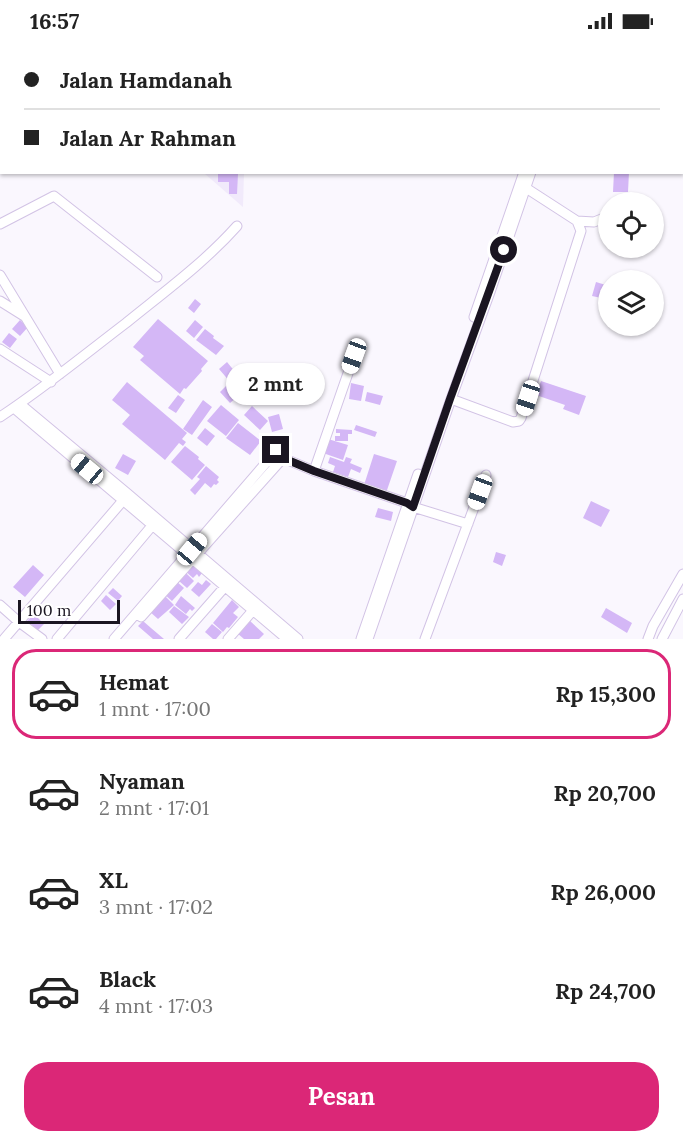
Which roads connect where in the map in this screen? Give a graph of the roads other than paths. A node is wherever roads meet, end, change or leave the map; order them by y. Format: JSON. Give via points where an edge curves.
{"nodes":[{"id":1,"x":524,"y":174,"type":"edge"},
{"id":2,"x":530,"y":174,"type":"edge"},
{"id":3,"x":523,"y":187,"type":"junction"},
{"id":4,"x":598,"y":220,"type":"edge"},
{"id":5,"x":577,"y":221,"type":"junction"},
{"id":6,"x":0,"y":224,"type":"edge"},
{"id":7,"x":237,"y":226,"type":"dead end"},
{"id":8,"x":0,"y":275,"type":"edge"},
{"id":9,"x":157,"y":277,"type":"dead end"},
{"id":10,"x":0,"y":301,"type":"edge"},
{"id":11,"x":25,"y":316,"type":"junction"},
{"id":12,"x":0,"y":349,"type":"edge"},
{"id":13,"x":354,"y":356,"type":"dead end"},
{"id":14,"x":60,"y":374,"type":"junction"},
{"id":15,"x":51,"y":382,"type":"junction"},
{"id":16,"x":450,"y":399,"type":"junction"},
{"id":17,"x":17,"y":406,"type":"junction"},
{"id":18,"x":0,"y":417,"type":"edge"},
{"id":19,"x":314,"y":471,"type":"junction"},
{"id":20,"x":486,"y":476,"type":"dead end"},
{"id":21,"x":126,"y":497,"type":"junction"},
{"id":22,"x":410,"y":505,"type":"junction"},
{"id":23,"x":155,"y":522,"type":"junction"},
{"id":24,"x":468,"y":524,"type":"junction"},
{"id":25,"x":192,"y":554,"type":"junction"},
{"id":26,"x":683,"y":574,"type":"edge"},
{"id":27,"x":228,"y":584,"type":"junction"},
{"id":28,"x":683,"y":599,"type":"edge"},
{"id":29,"x":0,"y":605,"type":"edge"},
{"id":30,"x":255,"y":608,"type":"junction"},
{"id":31,"x":19,"y":622,"type":"junction"},
{"id":32,"x":4,"y":639,"type":"edge"},
{"id":33,"x":42,"y":639,"type":"edge"},
{"id":34,"x":57,"y":639,"type":"edge"},
{"id":35,"x":114,"y":639,"type":"edge"},
{"id":36,"x":122,"y":639,"type":"edge"},
{"id":37,"x":179,"y":639,"type":"edge"},
{"id":38,"x":228,"y":639,"type":"edge"},
{"id":39,"x":287,"y":639,"type":"edge"},
{"id":40,"x":298,"y":639,"type":"edge"},
{"id":41,"x":361,"y":639,"type":"edge"},
{"id":42,"x":368,"y":639,"type":"edge"},
{"id":43,"x":425,"y":639,"type":"edge"},
{"id":44,"x":648,"y":639,"type":"edge"},
{"id":45,"x":662,"y":639,"type":"edge"}],
"edges":[{"from":1,"to":3,"type":"street"},
{"from":2,"to":3,"type":"street"},
{"from":3,"to":5,"type":"street"},
{"from":3,"to":16,"type":"street"},
{"from":3,"to":22,"type":"street"},
{"from":4,"to":5,"type":"street"},
{"from":5,"to":16,"type":"street","via":[[581,231],[519,421]]},
{"from":6,"to":9,"type":"street","via":[[54,196]]},
{"from":7,"to":14,"type":"street","via":[[199,264]]},
{"from":8,"to":11,"type":"street"},
{"from":10,"to":11,"type":"street"},
{"from":11,"to":14,"type":"street"},
{"from":12,"to":15,"type":"street"},
{"from":13,"to":19,"type":"street"},
{"from":14,"to":15,"type":"street"},
{"from":15,"to":17,"type":"street"},
{"from":16,"to":22,"type":"street"},
{"from":17,"to":18,"type":"street"},
{"from":17,"to":21,"type":"street"},
{"from":19,"to":22,"type":"street"},
{"from":19,"to":25,"type":"street","via":[[280,454]]},
{"from":20,"to":24,"type":"street"},
{"from":21,"to":23,"type":"street"},
{"from":21,"to":31,"type":"street"},
{"from":22,"to":24,"type":"street"},
{"from":22,"to":41,"type":"street"},
{"from":22,"to":42,"type":"street"},
{"from":23,"to":25,"type":"street"},
{"from":23,"to":34,"type":"street"},
{"from":24,"to":43,"type":"street"},
{"from":25,"to":27,"type":"street"},
{"from":25,"to":35,"type":"street"},
{"from":25,"to":36,"type":"street"},
{"from":26,"to":44,"type":"street"},
{"from":27,"to":30,"type":"street"},
{"from":27,"to":37,"type":"street"},
{"from":28,"to":45,"type":"street"},
{"from":29,"to":31,"type":"street"},
{"from":30,"to":38,"type":"street"},
{"from":30,"to":39,"type":"street"},
{"from":30,"to":40,"type":"street"},
{"from":31,"to":32,"type":"street"},
{"from":31,"to":33,"type":"street"}]}
